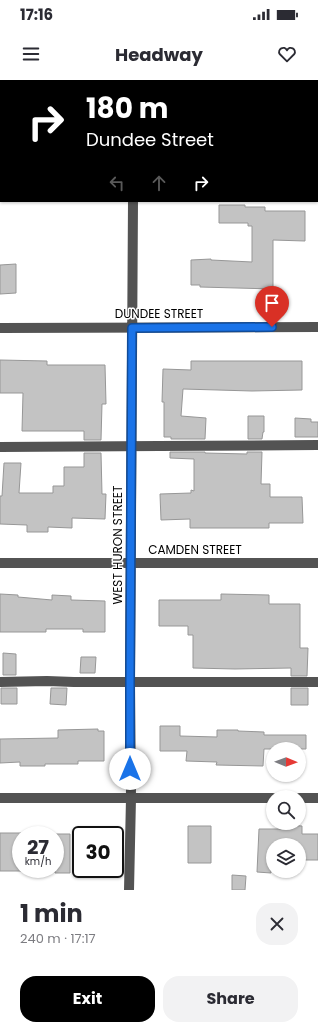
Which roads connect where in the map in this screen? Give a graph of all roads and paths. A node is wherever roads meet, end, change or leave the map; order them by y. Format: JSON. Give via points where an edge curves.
{"nodes":[{"id":1,"x":133,"y":202,"type":"edge"},
{"id":2,"x":318,"y":327,"type":"edge"},
{"id":3,"x":0,"y":328,"type":"edge"},
{"id":4,"x":132,"y":328,"type":"junction"},
{"id":5,"x":318,"y":445,"type":"edge"},
{"id":6,"x":131,"y":446,"type":"junction"},
{"id":7,"x":0,"y":447,"type":"edge"},
{"id":8,"x":0,"y":563,"type":"edge"},
{"id":9,"x":131,"y":563,"type":"junction"},
{"id":10,"x":318,"y":563,"type":"edge"},
{"id":11,"x":0,"y":682,"type":"edge"},
{"id":12,"x":130,"y":682,"type":"junction"},
{"id":13,"x":318,"y":682,"type":"edge"},
{"id":14,"x":0,"y":798,"type":"edge"},
{"id":15,"x":131,"y":798,"type":"junction"},
{"id":16,"x":266,"y":798,"type":"edge"},
{"id":17,"x":306,"y":798,"type":"edge"},
{"id":18,"x":318,"y":798,"type":"edge"},
{"id":19,"x":129,"y":890,"type":"edge"}],
"edges":[{"from":1,"to":4,"type":"street","name":"WEST HURON STREET"},
{"from":2,"to":4,"type":"street","name":"DUNDEE STREET"},
{"from":3,"to":4,"type":"street","name":"DUNDEE STREET"},
{"from":4,"to":6,"type":"street","name":"WEST HURON STREET"},
{"from":5,"to":6,"type":"street"},
{"from":6,"to":7,"type":"street"},
{"from":6,"to":9,"type":"street","name":"WEST HURON STREET"},
{"from":8,"to":9,"type":"street","name":"CAMDEN STREET"},
{"from":9,"to":10,"type":"street","name":"CAMDEN STREET"},
{"from":9,"to":12,"type":"street","name":"WEST HURON STREET"},
{"from":11,"to":12,"type":"street"},
{"from":12,"to":13,"type":"street"},
{"from":12,"to":15,"type":"street","name":"WEST HURON STREET"},
{"from":14,"to":15,"type":"street"},
{"from":15,"to":16,"type":"street"},
{"from":15,"to":19,"type":"street","name":"WEST HURON STREET"},
{"from":17,"to":18,"type":"street"}]}
